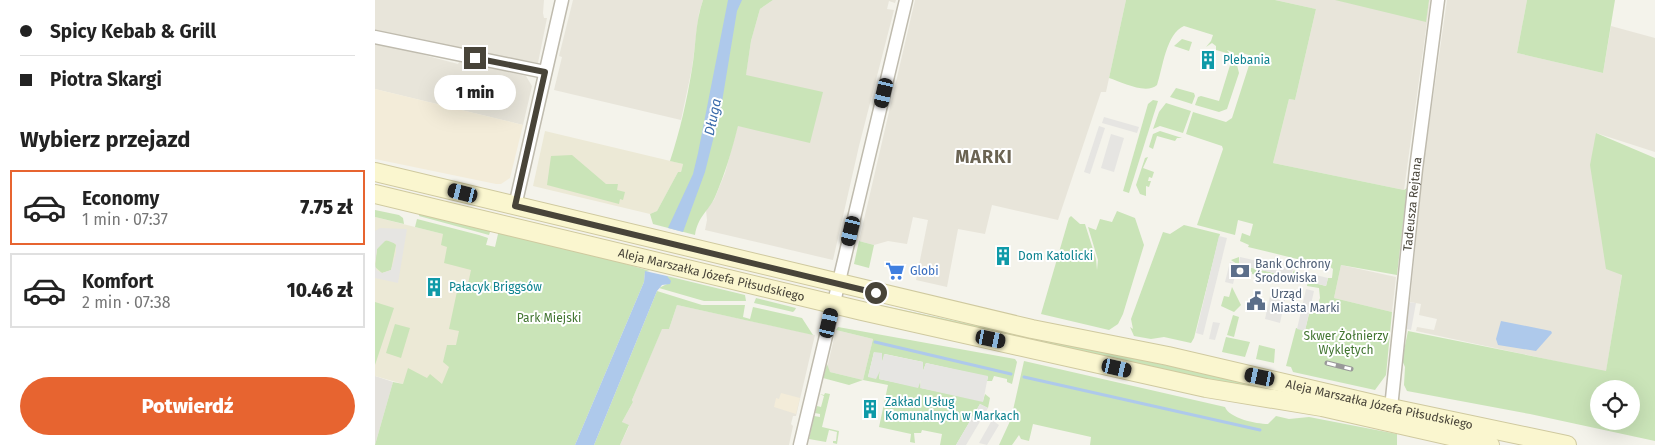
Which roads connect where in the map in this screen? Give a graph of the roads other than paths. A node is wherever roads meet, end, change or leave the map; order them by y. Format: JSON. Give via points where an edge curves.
{"nodes":[{"id":1,"x":562,"y":0,"type":"edge"},
{"id":2,"x":906,"y":0,"type":"edge"},
{"id":3,"x":1438,"y":0,"type":"edge"},
{"id":4,"x":375,"y":37,"type":"edge"},
{"id":5,"x":545,"y":72,"type":"junction"},
{"id":6,"x":375,"y":172,"type":"edge"},
{"id":7,"x":375,"y":194,"type":"edge"},
{"id":8,"x":515,"y":206,"type":"junction"},
{"id":9,"x":838,"y":284,"type":"junction"},
{"id":10,"x":833,"y":304,"type":"junction"},
{"id":11,"x":1391,"y":408,"type":"junction"},
{"id":12,"x":800,"y":445,"type":"edge"},
{"id":13,"x":1490,"y":445,"type":"edge"},
{"id":14,"x":1567,"y":445,"type":"edge"}],
"edges":[{"from":1,"to":5,"type":"street"},
{"from":2,"to":9,"type":"street"},
{"from":3,"to":11,"type":"street","name":"Tadeusza Rejtana","via":[[1415,169]]},
{"from":4,"to":5,"type":"street"},
{"from":5,"to":8,"type":"street"},
{"from":6,"to":8,"type":"main road","name":"Aleja Marszałka Józefa Piłsudskiego"},
{"from":7,"to":10,"type":"main road","name":"Aleja Marszałka Józefa Piłsudskiego"},
{"from":8,"to":9,"type":"main road","name":"Aleja Marszałka Józefa Piłsudskiego"},
{"from":9,"to":10,"type":"street"},
{"from":9,"to":11,"type":"main road","name":"Aleja Marszałka Józefa Piłsudskiego"},
{"from":10,"to":12,"type":"street"},
{"from":10,"to":13,"type":"main road","name":"Aleja Marszałka Józefa Piłsudskiego","via":[[1207,388],[1322,407]]},
{"from":11,"to":14,"type":"main road","name":"Aleja Marszałka Józefa Piłsudskiego"}]}
